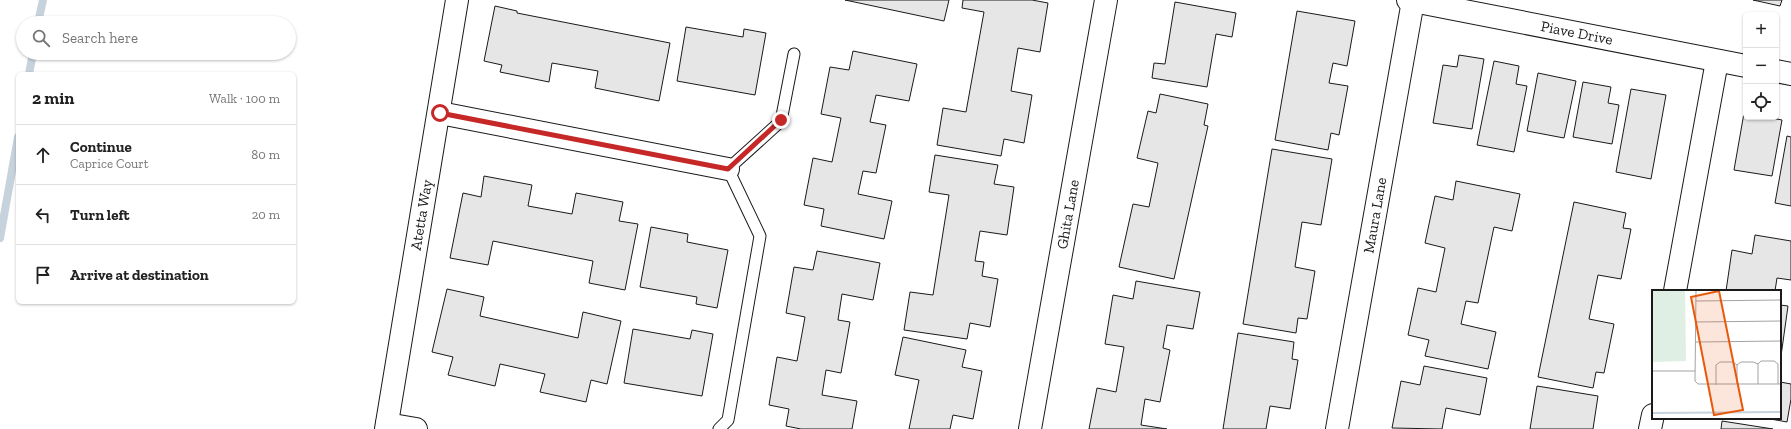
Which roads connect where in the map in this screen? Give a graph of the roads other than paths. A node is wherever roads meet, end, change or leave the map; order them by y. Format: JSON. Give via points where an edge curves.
{"nodes":[{"id":1,"x":457,"y":0,"type":"edge"},
{"id":2,"x":1106,"y":0,"type":"edge"},
{"id":3,"x":1410,"y":1,"type":"edge"},
{"id":4,"x":794,"y":54,"type":"dead end"},
{"id":5,"x":1717,"y":60,"type":"junction"},
{"id":6,"x":1743,"y":65,"type":"edge"},
{"id":7,"x":1779,"y":72,"type":"edge"},
{"id":8,"x":1791,"y":74,"type":"edge"},
{"id":9,"x":440,"y":113,"type":"junction"},
{"id":10,"x":728,"y":169,"type":"junction"},
{"id":11,"x":1675,"y":290,"type":"edge"},
{"id":12,"x":1652,"y":419,"type":"edge"},
{"id":13,"x":387,"y":427,"type":"edge"},
{"id":14,"x":416,"y":429,"type":"edge"},
{"id":15,"x":719,"y":429,"type":"edge"},
{"id":16,"x":1030,"y":429,"type":"edge"},
{"id":17,"x":1337,"y":429,"type":"edge"},
{"id":18,"x":1650,"y":429,"type":"edge"}],
"edges":[{"from":1,"to":9,"type":"street","name":"Atetta Way"},
{"from":2,"to":16,"type":"street","name":"Ghita Lane"},
{"from":3,"to":5,"type":"street","name":"Piave Drive"},
{"from":3,"to":17,"type":"street","name":"Maura Lane"},
{"from":4,"to":10,"type":"lane","via":[[781,120]]},
{"from":5,"to":6,"type":"street","name":"Piave Drive"},
{"from":5,"to":11,"type":"street"},
{"from":7,"to":8,"type":"street"},
{"from":9,"to":10,"type":"street"},
{"from":9,"to":13,"type":"street","name":"Atetta Way"},
{"from":10,"to":15,"type":"lane","via":[[760,236],[728,420]]},
{"from":12,"to":18,"type":"street"},
{"from":13,"to":14,"type":"street"}]}
